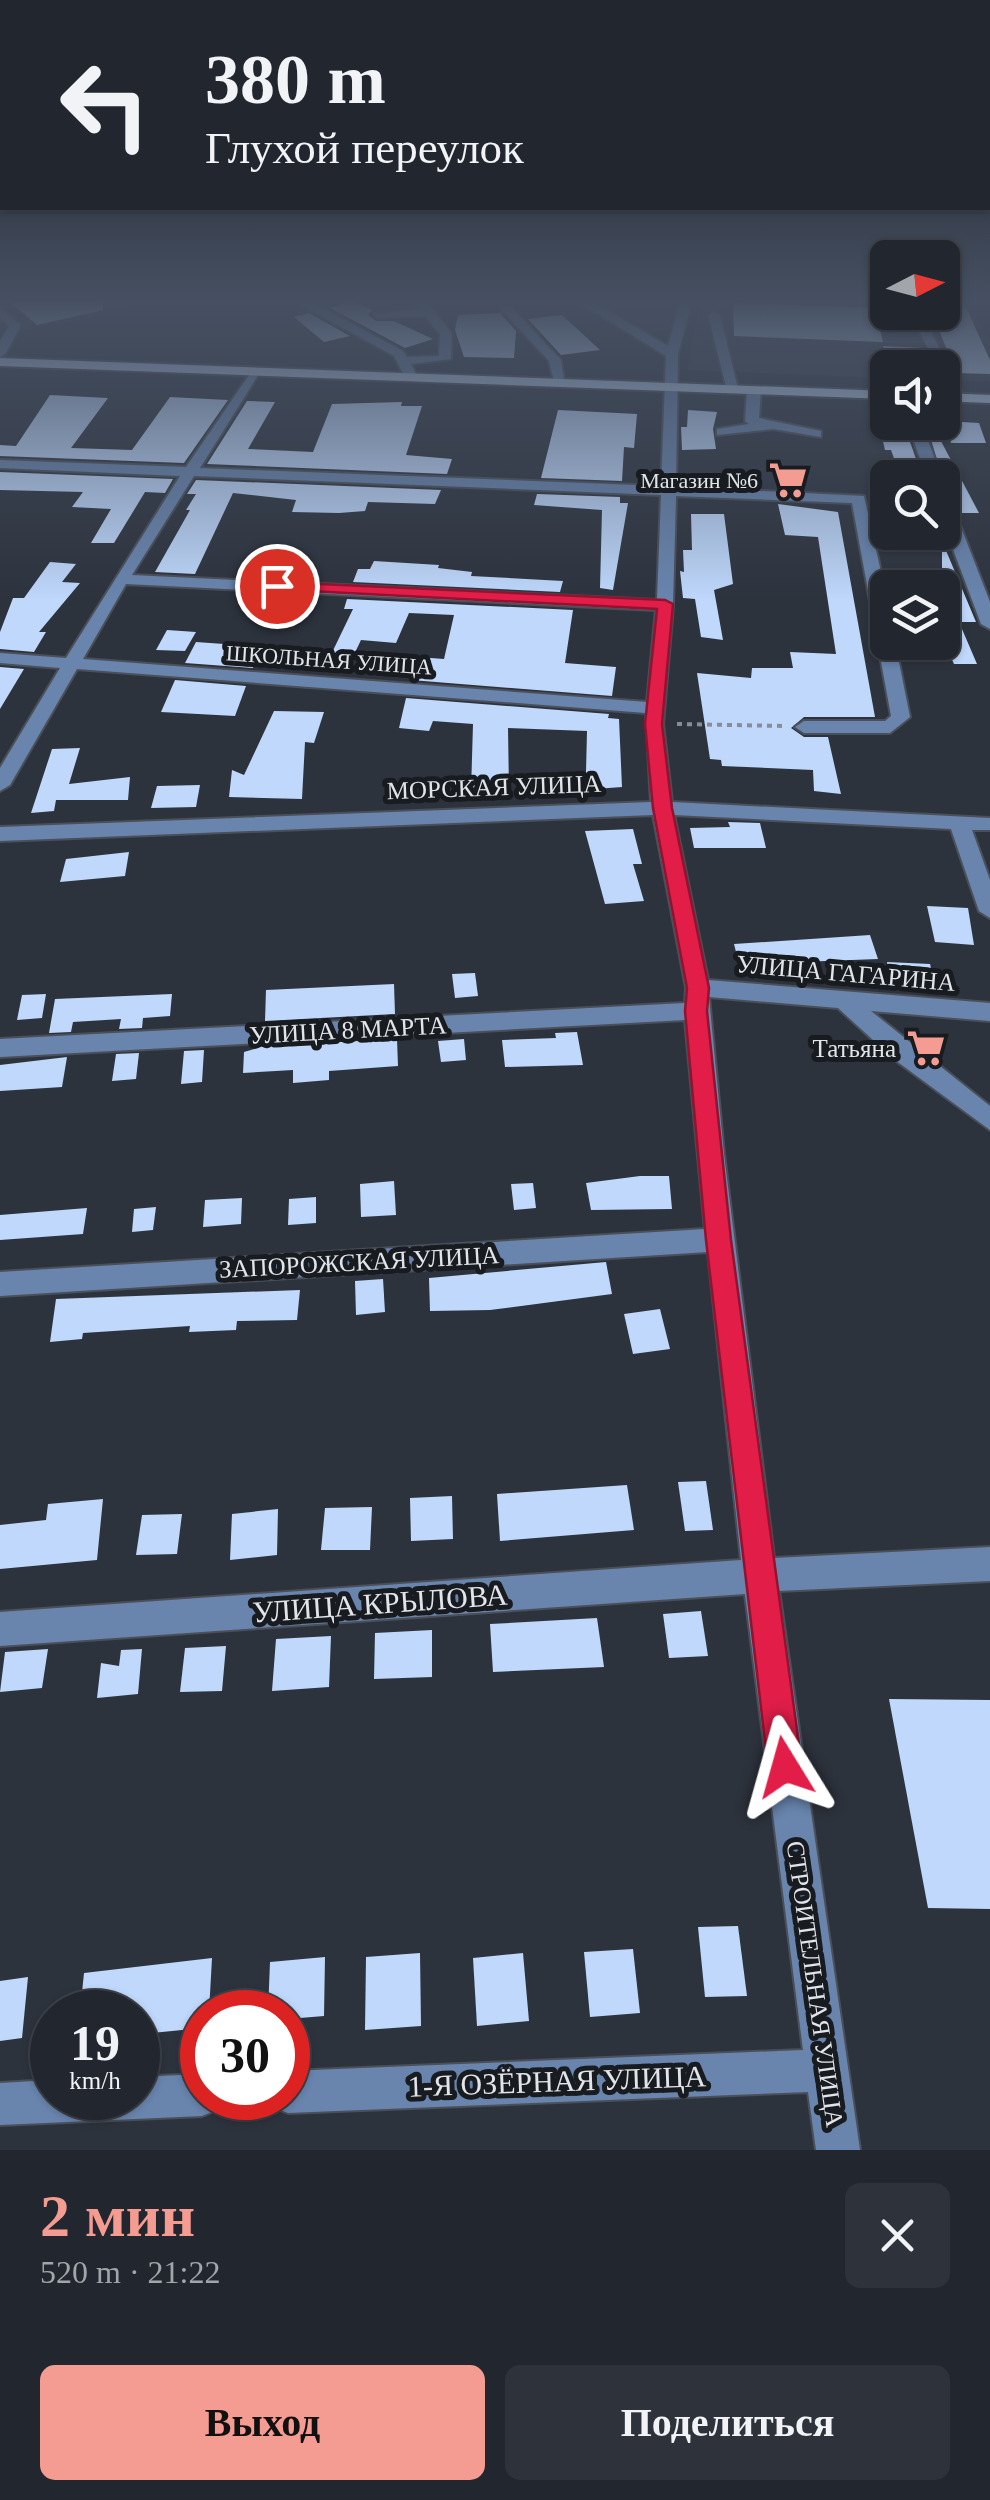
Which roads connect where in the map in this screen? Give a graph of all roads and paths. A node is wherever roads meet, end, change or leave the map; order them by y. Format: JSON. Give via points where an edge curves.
{"nodes":[{"id":1,"x":235,"y":401,"type":"edge"},
{"id":2,"x":671,"y":401,"type":"edge"},
{"id":3,"x":753,"y":401,"type":"edge"},
{"id":4,"x":774,"y":426,"type":"junction"},
{"id":5,"x":722,"y":432,"type":"dead end"},
{"id":6,"x":816,"y":434,"type":"dead end"},
{"id":7,"x":0,"y":464,"type":"edge"},
{"id":8,"x":190,"y":471,"type":"junction"},
{"id":9,"x":668,"y":491,"type":"junction"},
{"id":10,"x":960,"y":545,"type":"edge"},
{"id":11,"x":122,"y":579,"type":"junction"},
{"id":12,"x":665,"y":604,"type":"junction"},
{"id":13,"x":990,"y":624,"type":"edge"},
{"id":14,"x":0,"y":658,"type":"edge"},
{"id":15,"x":70,"y":663,"type":"junction"},
{"id":16,"x":654,"y":716,"type":"junction"},
{"id":17,"x":804,"y":727,"type":"joint"},
{"id":18,"x":0,"y":785,"type":"edge"},
{"id":19,"x":662,"y":808,"type":"junction"},
{"id":20,"x":960,"y":822,"type":"junction"},
{"id":21,"x":990,"y":824,"type":"edge"},
{"id":22,"x":0,"y":834,"type":"edge"},
{"id":23,"x":990,"y":911,"type":"edge"},
{"id":24,"x":697,"y":1000,"type":"junction"},
{"id":25,"x":845,"y":1001,"type":"junction"},
{"id":26,"x":990,"y":1012,"type":"edge"},
{"id":27,"x":0,"y":1048,"type":"edge"},
{"id":28,"x":990,"y":1120,"type":"edge"},
{"id":29,"x":719,"y":1240,"type":"junction"},
{"id":30,"x":0,"y":1284,"type":"edge"},
{"id":31,"x":990,"y":1564,"type":"edge"},
{"id":32,"x":759,"y":1578,"type":"junction"},
{"id":33,"x":0,"y":1628,"type":"edge"},
{"id":34,"x":826,"y":2070,"type":"junction"},
{"id":35,"x":310,"y":2091,"type":"edge"},
{"id":36,"x":180,"y":2096,"type":"edge"},
{"id":37,"x":0,"y":2104,"type":"edge"},
{"id":38,"x":838,"y":2150,"type":"edge"}],
"edges":[{"from":1,"to":8,"type":"street"},
{"from":2,"to":9,"type":"street","name":"СТРОИТЕЛЬНАЯ УЛИЦА"},
{"from":3,"to":4,"type":"street","via":[[752,421]]},
{"from":4,"to":5,"type":"street"},
{"from":4,"to":6,"type":"street"},
{"from":7,"to":8,"type":"street"},
{"from":8,"to":9,"type":"street"},
{"from":8,"to":11,"type":"street"},
{"from":9,"to":12,"type":"street","name":"СТРОИТЕЛЬНАЯ УЛИЦА"},
{"from":9,"to":17,"type":"street","via":[[859,499],[901,717],[890,727]]},
{"from":10,"to":13,"type":"street"},
{"from":11,"to":12,"type":"street"},
{"from":11,"to":15,"type":"street"},
{"from":12,"to":16,"type":"street","name":"СТРОИТЕЛЬНАЯ УЛИЦА"},
{"from":14,"to":15,"type":"street","name":"ШКОЛЬНАЯ УЛИЦА"},
{"from":15,"to":16,"type":"street","name":"ШКОЛЬНАЯ УЛИЦА"},
{"from":15,"to":18,"type":"street"},
{"from":16,"to":17,"type":"path"},
{"from":16,"to":19,"type":"street","name":"СТРОИТЕЛЬНАЯ УЛИЦА"},
{"from":19,"to":20,"type":"street","name":"МОРСКАЯ УЛИЦА"},
{"from":19,"to":22,"type":"street","name":"МОРСКАЯ УЛИЦА"},
{"from":19,"to":24,"type":"street","name":"СТРОИТЕЛЬНАЯ УЛИЦА"},
{"from":20,"to":21,"type":"street","name":"МОРСКАЯ УЛИЦА"},
{"from":20,"to":23,"type":"street"},
{"from":24,"to":25,"type":"street","name":"УЛИЦА ГАГАРИНА"},
{"from":24,"to":27,"type":"street","name":"УЛИЦА 8 МАРТА"},
{"from":24,"to":29,"type":"street","name":"СТРОИТЕЛЬНАЯ УЛИЦА"},
{"from":25,"to":26,"type":"street","name":"УЛИЦА ГАГАРИНА"},
{"from":25,"to":28,"type":"street"},
{"from":29,"to":30,"type":"street","name":"ЗАПОРОЖСКАЯ УЛИЦА"},
{"from":29,"to":32,"type":"street","name":"СТРОИТЕЛЬНАЯ УЛИЦА"},
{"from":31,"to":32,"type":"street","name":"УЛИЦА КРЫЛОВА"},
{"from":32,"to":33,"type":"street","name":"УЛИЦА КРЫЛОВА"},
{"from":32,"to":34,"type":"street","name":"СТРОИТЕЛЬНАЯ УЛИЦА"},
{"from":34,"to":35,"type":"street","name":"1-Я ОЗЁРНАЯ УЛИЦА"},
{"from":34,"to":38,"type":"street","name":"СТРОИТЕЛЬНАЯ УЛИЦА"},
{"from":36,"to":37,"type":"street"}]}
